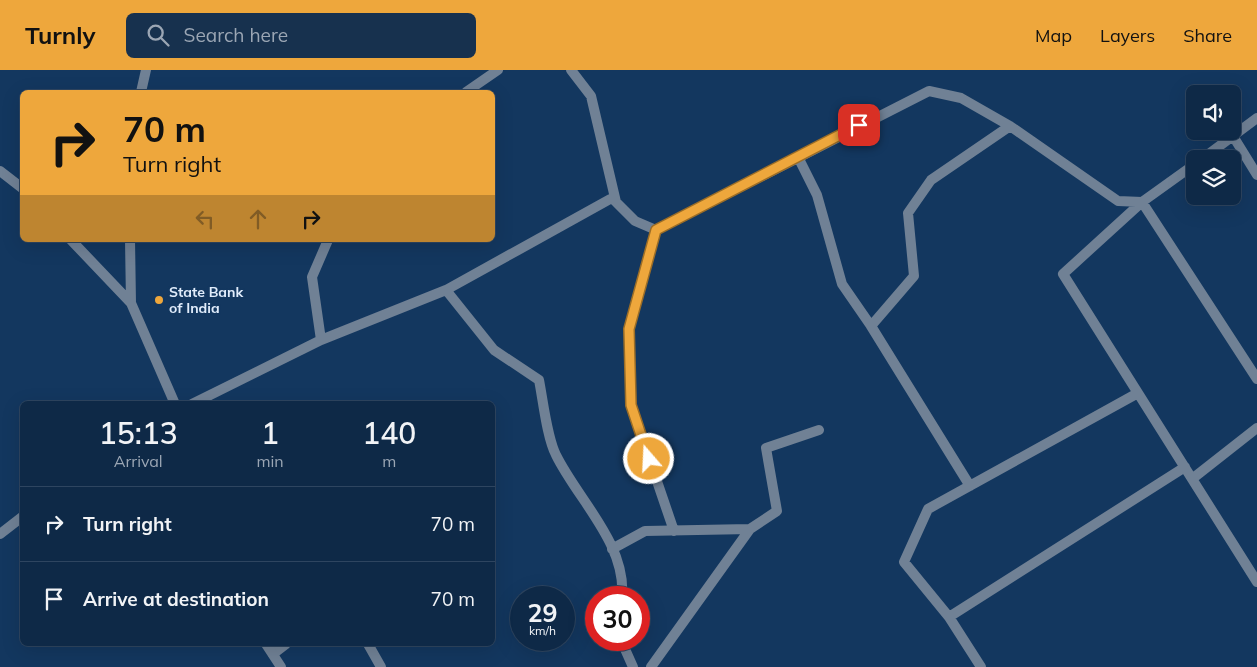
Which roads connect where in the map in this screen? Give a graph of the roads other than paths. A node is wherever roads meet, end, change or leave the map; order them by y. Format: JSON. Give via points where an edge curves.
{"nodes":[{"id":1,"x":146,"y":70,"type":"edge"},
{"id":2,"x":498,"y":70,"type":"edge"},
{"id":3,"x":571,"y":70,"type":"edge"},
{"id":4,"x":141,"y":90,"type":"edge"},
{"id":5,"x":469,"y":90,"type":"edge"},
{"id":6,"x":1257,"y":118,"type":"edge"},
{"id":7,"x":1010,"y":126,"type":"junction"},
{"id":8,"x":1241,"y":130,"type":"edge"},
{"id":9,"x":1228,"y":140,"type":"edge"},
{"id":10,"x":1235,"y":140,"type":"edge"},
{"id":11,"x":1214,"y":150,"type":"edge"},
{"id":12,"x":798,"y":157,"type":"junction"},
{"id":13,"x":1186,"y":170,"type":"edge"},
{"id":14,"x":0,"y":171,"type":"edge"},
{"id":15,"x":1257,"y":175,"type":"edge"},
{"id":16,"x":20,"y":186,"type":"edge"},
{"id":17,"x":616,"y":202,"type":"junction"},
{"id":18,"x":1142,"y":202,"type":"junction"},
{"id":19,"x":656,"y":230,"type":"junction"},
{"id":20,"x":73,"y":242,"type":"edge"},
{"id":21,"x":130,"y":242,"type":"edge"},
{"id":22,"x":327,"y":242,"type":"edge"},
{"id":23,"x":446,"y":290,"type":"junction"},
{"id":24,"x":130,"y":303,"type":"junction"},
{"id":25,"x":872,"y":326,"type":"junction"},
{"id":26,"x":322,"y":340,"type":"junction"},
{"id":27,"x":1257,"y":379,"type":"edge"},
{"id":28,"x":1138,"y":393,"type":"junction"},
{"id":29,"x":207,"y":397,"type":"junction"},
{"id":30,"x":174,"y":401,"type":"edge"},
{"id":31,"x":198,"y":401,"type":"edge"},
{"id":32,"x":212,"y":401,"type":"edge"},
{"id":33,"x":1257,"y":428,"type":"edge"},
{"id":34,"x":819,"y":430,"type":"dead end"},
{"id":35,"x":1185,"y":467,"type":"junction"},
{"id":36,"x":1192,"y":479,"type":"junction"},
{"id":37,"x":970,"y":486,"type":"junction"},
{"id":38,"x":20,"y":519,"type":"edge"},
{"id":39,"x":750,"y":529,"type":"junction"},
{"id":40,"x":674,"y":531,"type":"junction"},
{"id":41,"x":0,"y":534,"type":"edge"},
{"id":42,"x":612,"y":549,"type":"junction"},
{"id":43,"x":1257,"y":582,"type":"edge"},
{"id":44,"x":623,"y":586,"type":"edge"},
{"id":45,"x":949,"y":617,"type":"junction"},
{"id":46,"x":267,"y":646,"type":"edge"},
{"id":47,"x":283,"y":646,"type":"edge"},
{"id":48,"x":369,"y":646,"type":"edge"},
{"id":49,"x":626,"y":651,"type":"edge"},
{"id":50,"x":273,"y":654,"type":"junction"},
{"id":51,"x":281,"y":667,"type":"edge"},
{"id":52,"x":381,"y":667,"type":"edge"},
{"id":53,"x":633,"y":667,"type":"edge"},
{"id":54,"x":651,"y":667,"type":"edge"},
{"id":55,"x":981,"y":667,"type":"edge"}],
"edges":[{"from":1,"to":4,"type":"street"},
{"from":2,"to":5,"type":"street"},
{"from":3,"to":17,"type":"street","via":[[591,96]]},
{"from":6,"to":8,"type":"street"},
{"from":7,"to":12,"type":"street","via":[[961,98],[929,90]]},
{"from":7,"to":18,"type":"street","via":[[1118,201]]},
{"from":7,"to":25,"type":"street","via":[[932,180],[908,213],[914,276]]},
{"from":9,"to":11,"type":"street"},
{"from":10,"to":15,"type":"street"},
{"from":12,"to":19,"type":"street"},
{"from":12,"to":25,"type":"street","via":[[817,195],[842,284]]},
{"from":13,"to":18,"type":"street"},
{"from":14,"to":16,"type":"street"},
{"from":17,"to":19,"type":"street","via":[[635,221]]},
{"from":17,"to":23,"type":"street","via":[[612,198]]},
{"from":18,"to":27,"type":"street"},
{"from":18,"to":28,"type":"street","via":[[1063,274]]},
{"from":19,"to":40,"type":"street","via":[[629,329],[631,405]]},
{"from":20,"to":24,"type":"street"},
{"from":21,"to":24,"type":"street"},
{"from":22,"to":26,"type":"street","via":[[312,277]]},
{"from":23,"to":26,"type":"street"},
{"from":23,"to":42,"type":"street","via":[[494,350],[539,380],[555,453]]},
{"from":24,"to":30,"type":"street"},
{"from":25,"to":37,"type":"street"},
{"from":26,"to":29,"type":"street"},
{"from":28,"to":35,"type":"street"},
{"from":28,"to":37,"type":"street"},
{"from":29,"to":31,"type":"street"},
{"from":29,"to":32,"type":"street"},
{"from":33,"to":36,"type":"street"},
{"from":34,"to":39,"type":"street","via":[[766,448],[777,511]]},
{"from":35,"to":36,"type":"street"},
{"from":35,"to":45,"type":"street"},
{"from":36,"to":43,"type":"street"},
{"from":37,"to":45,"type":"street","via":[[928,509],[904,562]]},
{"from":38,"to":41,"type":"street"},
{"from":39,"to":40,"type":"street"},
{"from":39,"to":54,"type":"street"},
{"from":40,"to":42,"type":"street","via":[[645,532]]},
{"from":42,"to":44,"type":"street"},
{"from":45,"to":55,"type":"street"},
{"from":46,"to":50,"type":"street"},
{"from":47,"to":50,"type":"street"},
{"from":48,"to":52,"type":"street"},
{"from":49,"to":53,"type":"street"},
{"from":50,"to":51,"type":"street"}]}
